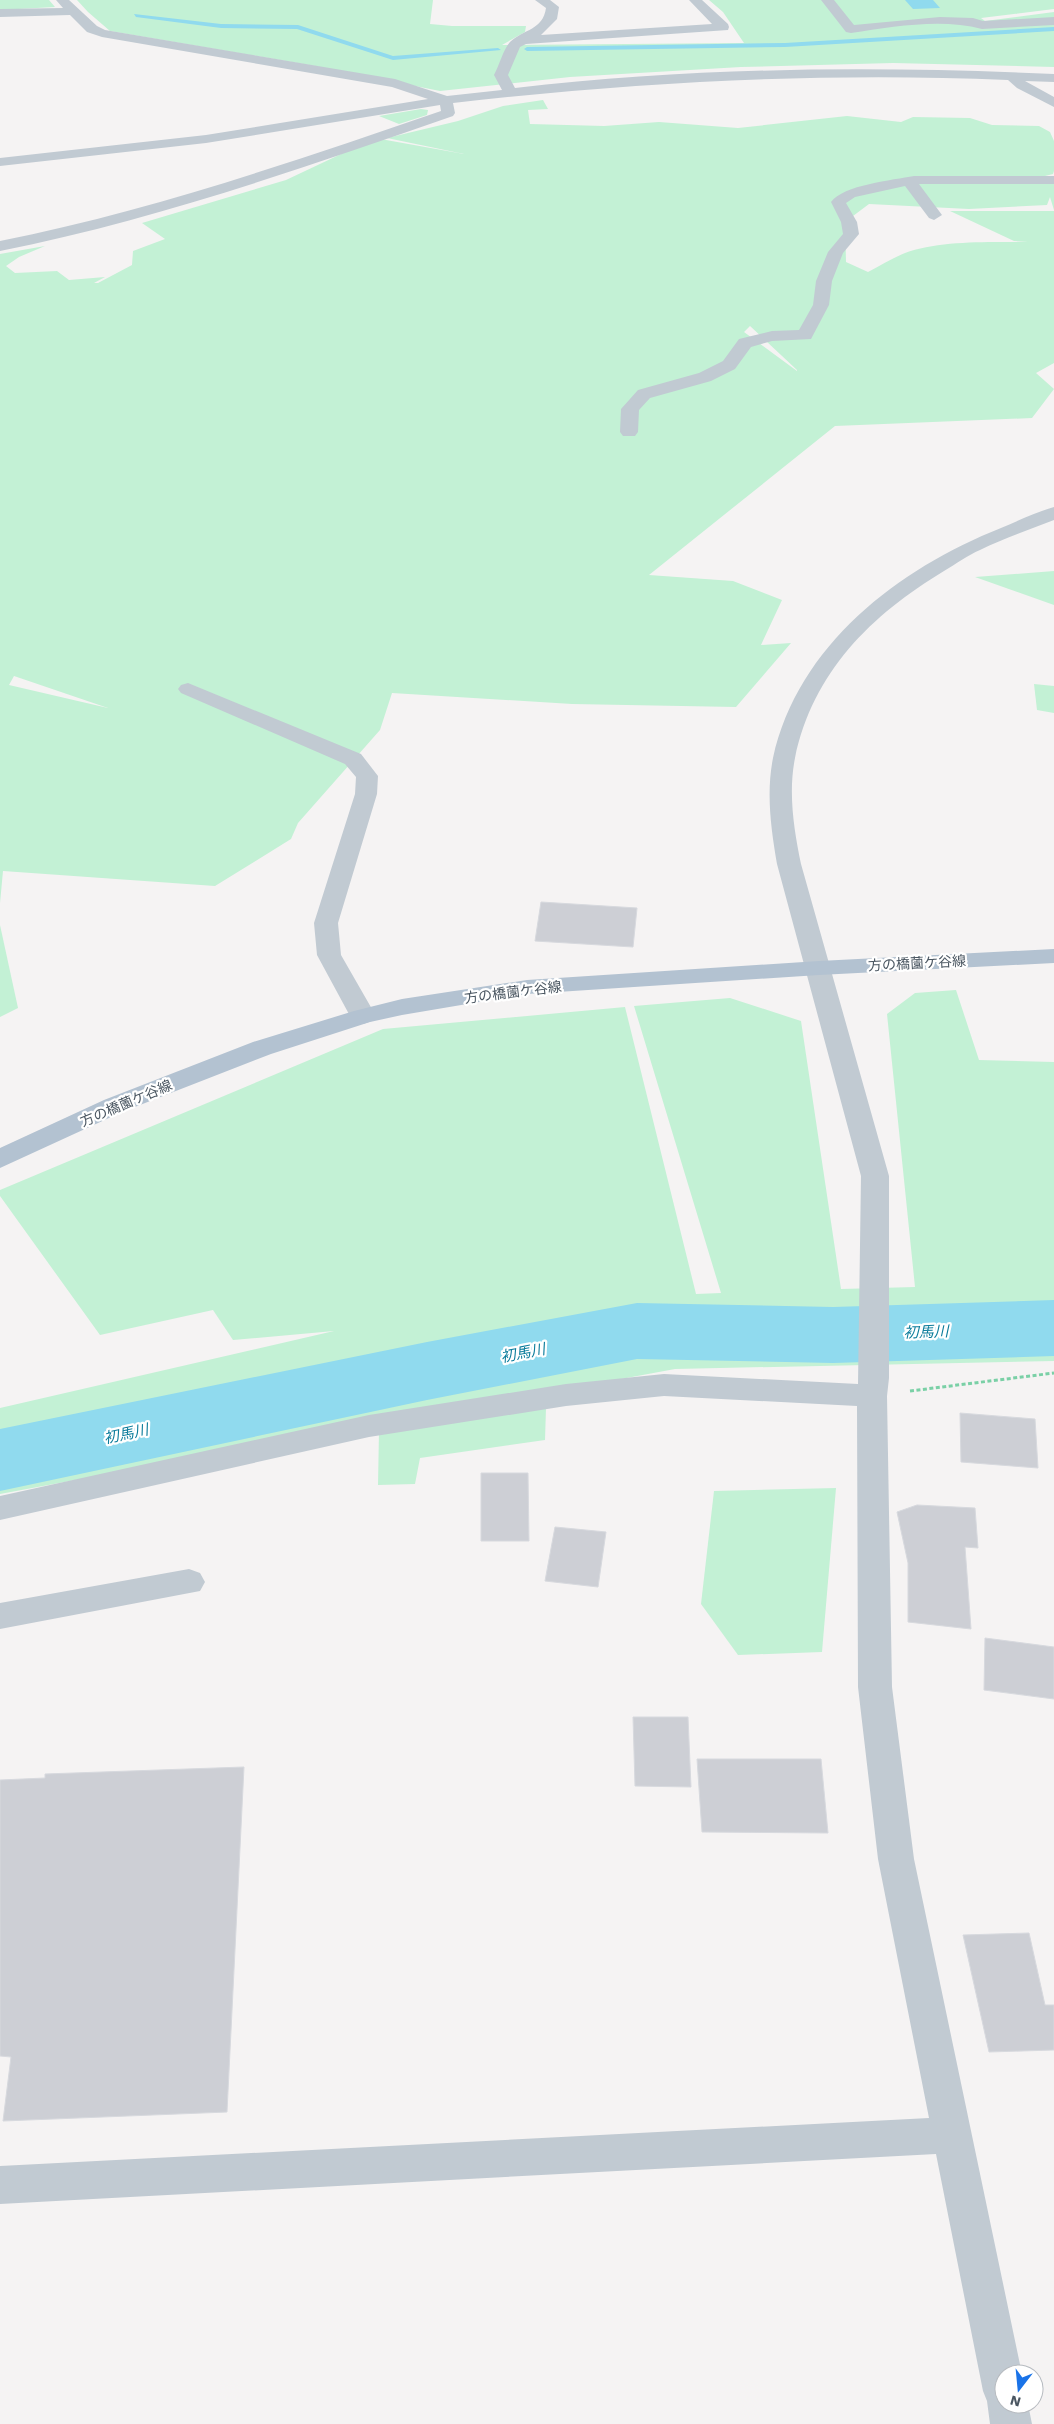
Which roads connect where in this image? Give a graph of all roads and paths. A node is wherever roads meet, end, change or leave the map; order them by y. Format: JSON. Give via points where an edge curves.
{"nodes":[{"id":1,"x":62,"y":0,"type":"edge"},
{"id":2,"x":541,"y":0,"type":"edge"},
{"id":3,"x":695,"y":0,"type":"edge"},
{"id":4,"x":826,"y":0,"type":"edge"},
{"id":5,"x":73,"y":11,"type":"junction"},
{"id":6,"x":0,"y":13,"type":"edge"},
{"id":7,"x":1054,"y":21,"type":"edge"},
{"id":8,"x":526,"y":40,"type":"junction"},
{"id":9,"x":1011,"y":76,"type":"junction"},
{"id":10,"x":1054,"y":78,"type":"edge"},
{"id":11,"x":510,"y":92,"type":"junction"},
{"id":12,"x":446,"y":100,"type":"junction"},
{"id":13,"x":1054,"y":103,"type":"edge"},
{"id":14,"x":0,"y":162,"type":"edge"},
{"id":15,"x":1052,"y":177,"type":"edge"},
{"id":16,"x":909,"y":181,"type":"junction"},
{"id":17,"x":934,"y":215,"type":"dead end"},
{"id":18,"x":0,"y":246,"type":"edge"},
{"id":19,"x":629,"y":432,"type":"dead end"},
{"id":20,"x":1054,"y":513,"type":"edge"},
{"id":21,"x":188,"y":689,"type":"dead end"},
{"id":22,"x":1054,"y":956,"type":"edge"},
{"id":23,"x":819,"y":968,"type":"junction"},
{"id":24,"x":363,"y":1016,"type":"junction"},
{"id":25,"x":0,"y":1159,"type":"edge"},
{"id":26,"x":1054,"y":1373,"type":"edge"},
{"id":27,"x":873,"y":1387,"type":"junction"},
{"id":28,"x":0,"y":1508,"type":"edge"},
{"id":29,"x":189,"y":1582,"type":"dead end"},
{"id":30,"x":0,"y":1616,"type":"edge"},
{"id":31,"x":950,"y":2135,"type":"junction"},
{"id":32,"x":0,"y":2185,"type":"edge"},
{"id":33,"x":998,"y":2364,"type":"edge"}],
"edges":[{"from":1,"to":5,"type":"street"},
{"from":2,"to":8,"type":"street","via":[[553,7],[551,19]]},
{"from":3,"to":8,"type":"street","via":[[723,27]]},
{"from":4,"to":7,"type":"street","via":[[851,29],[895,24],[977,21],[982,25]]},
{"from":5,"to":6,"type":"street"},
{"from":5,"to":12,"type":"street","via":[[92,29],[102,33],[395,83]]},
{"from":8,"to":11,"type":"street","via":[[515,45],[501,75]]},
{"from":9,"to":10,"type":"street"},
{"from":9,"to":11,"type":"street","via":[[946,72],[779,75]]},
{"from":9,"to":13,"type":"street"},
{"from":11,"to":12,"type":"street"},
{"from":12,"to":14,"type":"street","via":[[207,138]]},
{"from":12,"to":18,"type":"street","via":[[448,113],[170,206]]},
{"from":15,"to":16,"type":"street"},
{"from":16,"to":17,"type":"street"},
{"from":16,"to":19,"type":"street","via":[[850,194],[838,202],[849,222],[850,234],[836,252],[824,281],[820,305],[805,335],[772,336],[745,343],[729,365],[705,377],[644,394],[630,409]]},
{"from":20,"to":23,"type":"street","via":[[972,546],[900,591],[846,637],[817,675],[804,700],[784,759],[782,825],[800,908]]},
{"from":21,"to":24,"type":"street","via":[[353,759],[367,776],[366,794],[326,923],[329,955]]},
{"from":22,"to":23,"type":"main road","name":"方の橋薗ケ谷線"},
{"from":23,"to":24,"type":"main road","name":"方の橋薗ケ谷線","via":[[527,987]]},
{"from":23,"to":27,"type":"street","via":[[875,1176]]},
{"from":24,"to":25,"type":"main road","name":"方の橋薗ケ谷線","via":[[262,1048],[114,1106]]},
{"from":26,"to":27,"type":"path"},
{"from":27,"to":28,"type":"street","via":[[664,1385],[566,1395],[369,1426]]},
{"from":27,"to":31,"type":"street","via":[[875,1687],[896,1859]]},
{"from":29,"to":30,"type":"street"},
{"from":31,"to":32,"type":"street"},
{"from":31,"to":33,"type":"street"}]}
